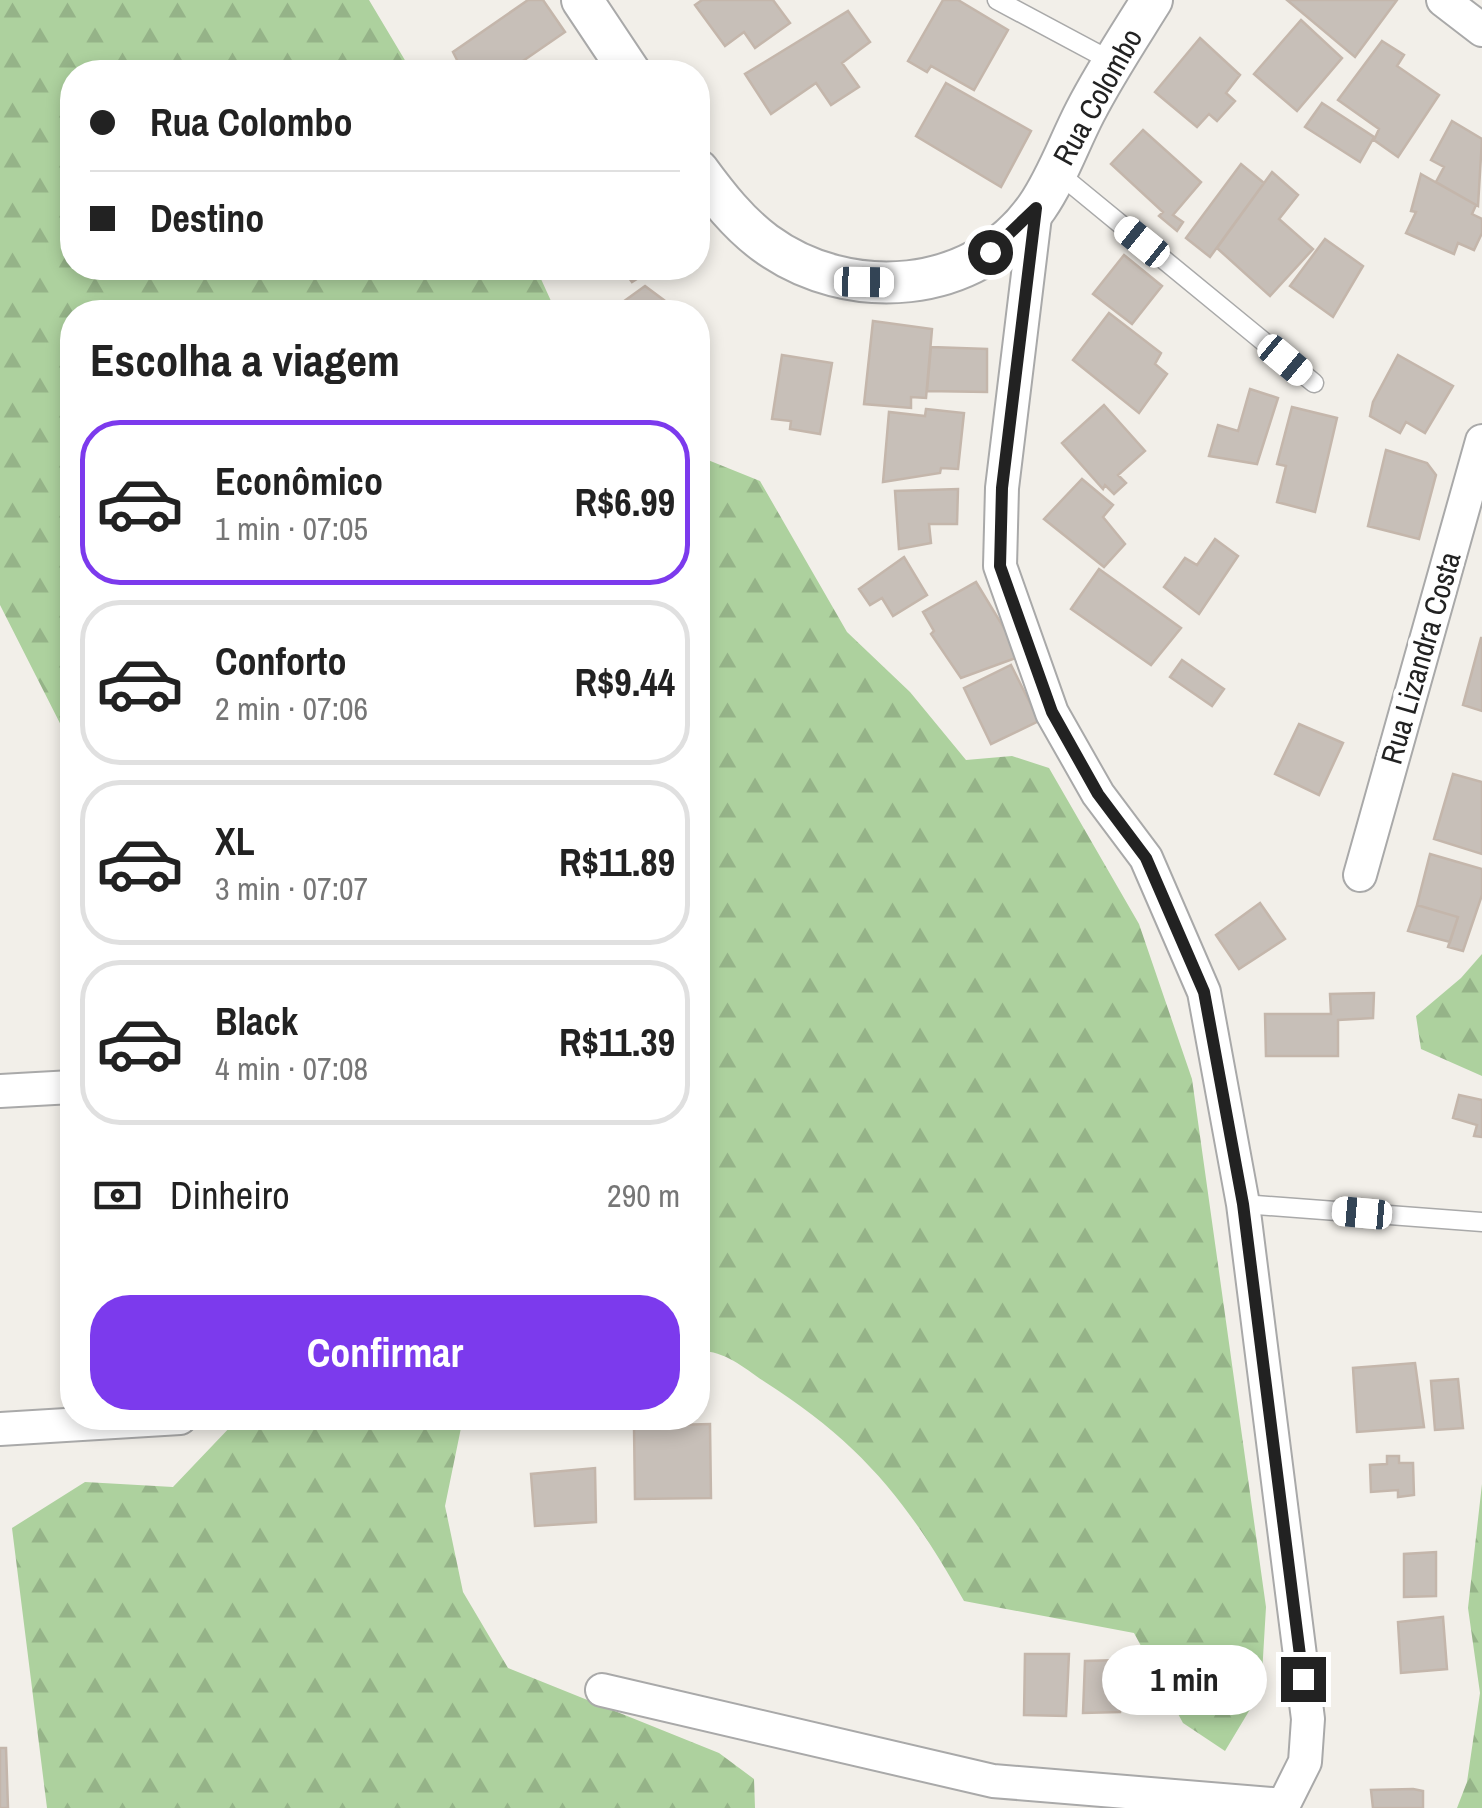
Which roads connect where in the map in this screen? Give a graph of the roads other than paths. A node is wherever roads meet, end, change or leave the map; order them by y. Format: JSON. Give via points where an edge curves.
{"nodes":[{"id":1,"x":582,"y":0,"type":"edge"},
{"id":2,"x":997,"y":0,"type":"edge"},
{"id":3,"x":1152,"y":0,"type":"edge"},
{"id":4,"x":1443,"y":0,"type":"edge"},
{"id":5,"x":1482,"y":30,"type":"edge"},
{"id":6,"x":622,"y":60,"type":"edge"},
{"id":7,"x":1113,"y":62,"type":"junction"},
{"id":8,"x":1056,"y":172,"type":"junction"},
{"id":9,"x":710,"y":186,"type":"edge"},
{"id":10,"x":1036,"y":208,"type":"junction"},
{"id":11,"x":1314,"y":383,"type":"dead end"},
{"id":12,"x":1482,"y":441,"type":"edge"},
{"id":13,"x":1360,"y":875,"type":"dead end"},
{"id":14,"x":60,"y":1088,"type":"edge"},
{"id":15,"x":0,"y":1091,"type":"edge"},
{"id":16,"x":1243,"y":1204,"type":"junction"},
{"id":17,"x":1482,"y":1222,"type":"edge"},
{"id":18,"x":60,"y":1425,"type":"edge"},
{"id":19,"x":0,"y":1428,"type":"edge"},
{"id":20,"x":602,"y":1690,"type":"dead end"},
{"id":21,"x":1282,"y":1806,"type":"edge"}],
"edges":[{"from":1,"to":6,"type":"street"},
{"from":2,"to":7,"type":"lane"},
{"from":3,"to":7,"type":"street","name":"Rua Colombo"},
{"from":4,"to":5,"type":"street"},
{"from":7,"to":8,"type":"street","name":"Rua Colombo"},
{"from":8,"to":10,"type":"street","name":"Rua Colombo"},
{"from":8,"to":11,"type":"lane"},
{"from":9,"to":10,"type":"street","name":"Rua Colombo","via":[[763,242],[813,269],[864,282],[920,280],[966,266]]},
{"from":10,"to":16,"type":"street","via":[[1002,488],[1000,566],[1052,712],[1098,794],[1146,858],[1193,960],[1218,1050]]},
{"from":12,"to":13,"type":"street","name":"Rua Lizandra Costa"},
{"from":14,"to":15,"type":"street"},
{"from":16,"to":17,"type":"lane"},
{"from":16,"to":21,"type":"street","via":[[1308,1719],[1305,1762]]},
{"from":18,"to":19,"type":"street"},
{"from":20,"to":21,"type":"street","via":[[993,1781]]}]}
